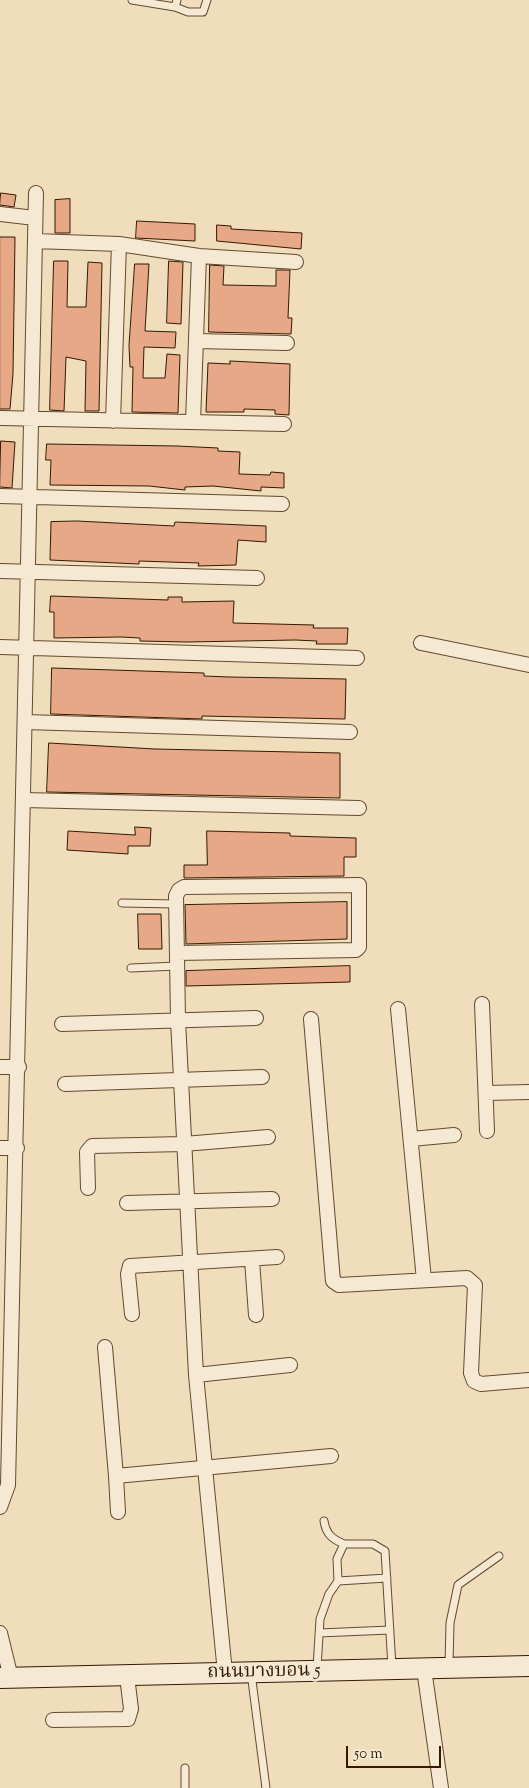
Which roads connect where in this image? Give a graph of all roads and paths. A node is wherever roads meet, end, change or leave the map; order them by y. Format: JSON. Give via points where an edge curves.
{"nodes":[{"id":1,"x":132,"y":0,"type":"edge"},
{"id":2,"x":207,"y":0,"type":"edge"},
{"id":3,"x":152,"y":2,"type":"edge"},
{"id":4,"x":176,"y":4,"type":"edge"},
{"id":5,"x":36,"y":194,"type":"dead end"},
{"id":6,"x":0,"y":214,"type":"edge"},
{"id":7,"x":35,"y":218,"type":"junction"},
{"id":8,"x":35,"y":241,"type":"junction"},
{"id":9,"x":119,"y":244,"type":"junction"},
{"id":10,"x":200,"y":256,"type":"junction"},
{"id":11,"x":296,"y":262,"type":"dead end"},
{"id":12,"x":196,"y":341,"type":"junction"},
{"id":13,"x":286,"y":343,"type":"dead end"},
{"id":14,"x":0,"y":418,"type":"edge"},
{"id":15,"x":31,"y":419,"type":"junction"},
{"id":16,"x":113,"y":421,"type":"junction"},
{"id":17,"x":193,"y":422,"type":"junction"},
{"id":18,"x":284,"y":424,"type":"dead end"},
{"id":19,"x":0,"y":496,"type":"edge"},
{"id":20,"x":30,"y":498,"type":"junction"},
{"id":21,"x":282,"y":504,"type":"dead end"},
{"id":22,"x":0,"y":571,"type":"edge"},
{"id":23,"x":28,"y":571,"type":"junction"},
{"id":24,"x":257,"y":578,"type":"dead end"},
{"id":25,"x":420,"y":643,"type":"dead end"},
{"id":26,"x":0,"y":647,"type":"edge"},
{"id":27,"x":27,"y":648,"type":"junction"},
{"id":28,"x":357,"y":658,"type":"dead end"},
{"id":29,"x":529,"y":665,"type":"edge"},
{"id":30,"x":25,"y":722,"type":"junction"},
{"id":31,"x":350,"y":732,"type":"dead end"},
{"id":32,"x":24,"y":800,"type":"junction"},
{"id":33,"x":359,"y":808,"type":"dead end"},
{"id":34,"x":122,"y":903,"type":"dead end"},
{"id":35,"x":176,"y":904,"type":"junction"},
{"id":36,"x":177,"y":960,"type":"junction"},
{"id":37,"x":131,"y":968,"type":"dead end"},
{"id":38,"x":482,"y":1004,"type":"dead end"},
{"id":39,"x":398,"y":1009,"type":"dead end"},
{"id":40,"x":256,"y":1018,"type":"dead end"},
{"id":41,"x":311,"y":1018,"type":"dead end"},
{"id":42,"x":178,"y":1020,"type":"junction"},
{"id":43,"x":62,"y":1024,"type":"dead end"},
{"id":44,"x":0,"y":1067,"type":"edge"},
{"id":45,"x":18,"y":1067,"type":"junction"},
{"id":46,"x":262,"y":1077,"type":"dead end"},
{"id":47,"x":181,"y":1080,"type":"junction"},
{"id":48,"x":64,"y":1084,"type":"dead end"},
{"id":49,"x":529,"y":1092,"type":"edge"},
{"id":50,"x":486,"y":1093,"type":"junction"},
{"id":51,"x":487,"y":1131,"type":"dead end"},
{"id":52,"x":454,"y":1135,"type":"dead end"},
{"id":53,"x":268,"y":1137,"type":"dead end"},
{"id":54,"x":411,"y":1138,"type":"junction"},
{"id":55,"x":184,"y":1144,"type":"junction"},
{"id":56,"x":0,"y":1148,"type":"edge"},
{"id":57,"x":17,"y":1148,"type":"junction"},
{"id":58,"x":88,"y":1188,"type":"dead end"},
{"id":59,"x":272,"y":1199,"type":"dead end"},
{"id":60,"x":187,"y":1202,"type":"junction"},
{"id":61,"x":127,"y":1203,"type":"dead end"},
{"id":62,"x":276,"y":1257,"type":"dead end"},
{"id":63,"x":252,"y":1260,"type":"junction"},
{"id":64,"x":191,"y":1263,"type":"junction"},
{"id":65,"x":424,"y":1280,"type":"junction"},
{"id":66,"x":132,"y":1314,"type":"dead end"},
{"id":67,"x":256,"y":1315,"type":"dead end"},
{"id":68,"x":105,"y":1347,"type":"dead end"},
{"id":69,"x":290,"y":1364,"type":"dead end"},
{"id":70,"x":196,"y":1375,"type":"junction"},
{"id":71,"x":529,"y":1380,"type":"edge"},
{"id":72,"x":331,"y":1456,"type":"dead end"},
{"id":73,"x":4,"y":1459,"type":"edge"},
{"id":74,"x":205,"y":1466,"type":"junction"},
{"id":75,"x":116,"y":1476,"type":"junction"},
{"id":76,"x":0,"y":1508,"type":"edge"},
{"id":77,"x":118,"y":1512,"type":"dead end"},
{"id":78,"x":324,"y":1521,"type":"dead end"},
{"id":79,"x":344,"y":1544,"type":"junction"},
{"id":80,"x":499,"y":1556,"type":"dead end"},
{"id":81,"x":387,"y":1578,"type":"junction"},
{"id":82,"x":338,"y":1581,"type":"junction"},
{"id":83,"x":390,"y":1630,"type":"junction"},
{"id":84,"x":0,"y":1633,"type":"edge"},
{"id":85,"x":319,"y":1633,"type":"junction"},
{"id":86,"x":529,"y":1666,"type":"edge"},
{"id":87,"x":449,"y":1668,"type":"junction"},
{"id":88,"x":424,"y":1669,"type":"junction"},
{"id":89,"x":393,"y":1670,"type":"junction"},
{"id":90,"x":317,"y":1671,"type":"junction"},
{"id":91,"x":251,"y":1673,"type":"junction"},
{"id":92,"x":225,"y":1674,"type":"junction"},
{"id":93,"x":127,"y":1676,"type":"junction"},
{"id":94,"x":6,"y":1678,"type":"edge"},
{"id":95,"x":53,"y":1720,"type":"dead end"},
{"id":96,"x":185,"y":1768,"type":"dead end"},
{"id":97,"x":185,"y":1788,"type":"edge"},
{"id":98,"x":266,"y":1788,"type":"edge"},
{"id":99,"x":441,"y":1788,"type":"edge"}],
"edges":[{"from":1,"to":3,"type":"lane"},
{"from":2,"to":4,"type":"lane","via":[[203,12],[188,12]]},
{"from":3,"to":4,"type":"lane"},
{"from":5,"to":7,"type":"street"},
{"from":6,"to":7,"type":"street"},
{"from":7,"to":8,"type":"street"},
{"from":8,"to":9,"type":"street"},
{"from":8,"to":15,"type":"street"},
{"from":9,"to":10,"type":"street"},
{"from":9,"to":16,"type":"street"},
{"from":10,"to":11,"type":"street"},
{"from":10,"to":12,"type":"street"},
{"from":12,"to":13,"type":"street"},
{"from":12,"to":17,"type":"street"},
{"from":14,"to":15,"type":"street"},
{"from":15,"to":16,"type":"street"},
{"from":15,"to":20,"type":"street"},
{"from":16,"to":17,"type":"street"},
{"from":17,"to":18,"type":"street"},
{"from":19,"to":20,"type":"street"},
{"from":20,"to":21,"type":"street"},
{"from":20,"to":23,"type":"street"},
{"from":22,"to":23,"type":"street"},
{"from":23,"to":24,"type":"street"},
{"from":23,"to":27,"type":"street"},
{"from":25,"to":29,"type":"street"},
{"from":26,"to":27,"type":"street"},
{"from":27,"to":28,"type":"street"},
{"from":27,"to":30,"type":"street"},
{"from":30,"to":31,"type":"street"},
{"from":30,"to":32,"type":"street"},
{"from":32,"to":33,"type":"street"},
{"from":32,"to":45,"type":"street"},
{"from":34,"to":35,"type":"lane"},
{"from":35,"to":36,"type":"street"},
{"from":35,"to":36,"type":"street","via":[[178,890],[184,887],[359,887],[359,947],[356,950]]},
{"from":36,"to":37,"type":"lane"},
{"from":36,"to":42,"type":"street"},
{"from":38,"to":50,"type":"street"},
{"from":39,"to":54,"type":"street"},
{"from":40,"to":42,"type":"street"},
{"from":41,"to":65,"type":"street","via":[[333,1281],[339,1285]]},
{"from":42,"to":43,"type":"street"},
{"from":42,"to":47,"type":"street"},
{"from":44,"to":45,"type":"street"},
{"from":45,"to":57,"type":"street"},
{"from":46,"to":47,"type":"street"},
{"from":47,"to":48,"type":"street"},
{"from":47,"to":55,"type":"street"},
{"from":49,"to":50,"type":"street"},
{"from":50,"to":51,"type":"street"},
{"from":52,"to":54,"type":"street"},
{"from":53,"to":55,"type":"street"},
{"from":54,"to":65,"type":"street"},
{"from":55,"to":58,"type":"street","via":[[92,1146],[87,1152]]},
{"from":55,"to":60,"type":"street"},
{"from":56,"to":57,"type":"street"},
{"from":57,"to":73,"type":"street"},
{"from":59,"to":60,"type":"street"},
{"from":60,"to":61,"type":"street"},
{"from":60,"to":64,"type":"street"},
{"from":62,"to":63,"type":"street"},
{"from":63,"to":64,"type":"street"},
{"from":63,"to":67,"type":"street"},
{"from":64,"to":66,"type":"street","via":[[130,1266]]},
{"from":64,"to":70,"type":"street"},
{"from":65,"to":71,"type":"street","via":[[467,1278],[475,1286],[471,1373],[474,1381],[481,1384]]},
{"from":68,"to":75,"type":"street"},
{"from":69,"to":70,"type":"street"},
{"from":70,"to":74,"type":"street"},
{"from":72,"to":74,"type":"street"},
{"from":73,"to":76,"type":"street","via":[[8,1485]]},
{"from":74,"to":75,"type":"street"},
{"from":74,"to":92,"type":"street"},
{"from":75,"to":77,"type":"street"},
{"from":78,"to":79,"type":"lane","via":[[325,1530],[333,1540]]},
{"from":79,"to":81,"type":"lane","via":[[373,1544],[385,1551]]},
{"from":79,"to":82,"type":"lane","via":[[337,1559]]},
{"from":80,"to":87,"type":"lane","via":[[458,1585],[450,1623]]},
{"from":81,"to":82,"type":"lane"},
{"from":81,"to":83,"type":"lane"},
{"from":82,"to":85,"type":"lane","via":[[329,1594],[320,1619]]},
{"from":83,"to":85,"type":"lane"},
{"from":83,"to":89,"type":"lane"},
{"from":84,"to":94,"type":"street"},
{"from":85,"to":90,"type":"lane"},
{"from":86,"to":87,"type":"main road","name":"ถนนบางบอน 5"},
{"from":87,"to":88,"type":"main road","name":"ถนนบางบอน 5"},
{"from":88,"to":89,"type":"main road","name":"ถนนบางบอน 5"},
{"from":88,"to":99,"type":"street"},
{"from":89,"to":90,"type":"main road","name":"ถนนบางบอน 5"},
{"from":90,"to":91,"type":"main road","name":"ถนนบางบอน 5"},
{"from":91,"to":92,"type":"main road","name":"ถนนบางบอน 5"},
{"from":91,"to":98,"type":"lane"},
{"from":92,"to":93,"type":"main road","name":"ถนนบางบอน 5"},
{"from":93,"to":94,"type":"main road","name":"ถนนบางบอน 5"},
{"from":93,"to":95,"type":"street","via":[[128,1719]]},
{"from":96,"to":97,"type":"lane"}]}
